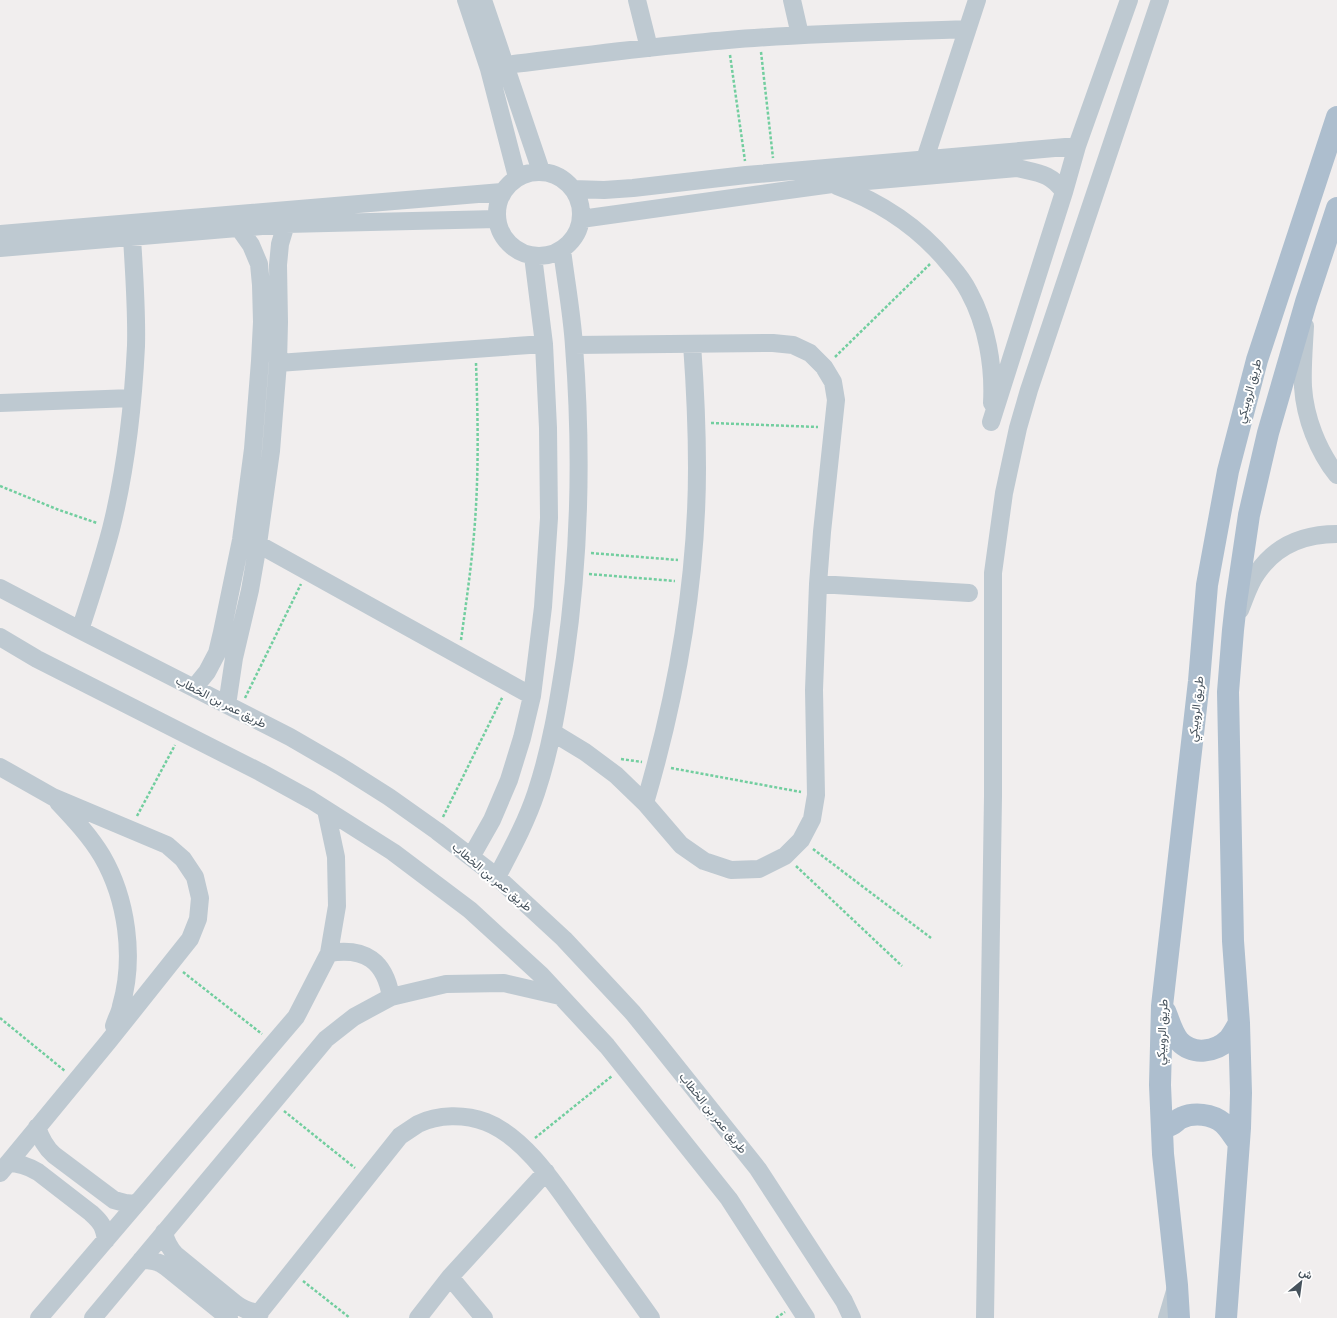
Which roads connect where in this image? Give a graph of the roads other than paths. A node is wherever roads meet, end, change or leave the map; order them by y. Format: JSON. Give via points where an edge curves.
{"nodes":[{"id":1,"x":466,"y":0,"type":"edge"},
{"id":2,"x":483,"y":0,"type":"edge"},
{"id":3,"x":637,"y":0,"type":"edge"},
{"id":4,"x":792,"y":0,"type":"edge"},
{"id":5,"x":977,"y":0,"type":"edge"},
{"id":6,"x":1129,"y":0,"type":"edge"},
{"id":7,"x":1160,"y":0,"type":"edge"},
{"id":8,"x":968,"y":29,"type":"junction"},
{"id":9,"x":800,"y":35,"type":"junction"},
{"id":10,"x":649,"y":48,"type":"junction"},
{"id":11,"x":506,"y":65,"type":"junction"},
{"id":12,"x":1337,"y":117,"type":"edge"},
{"id":13,"x":1077,"y":146,"type":"junction"},
{"id":14,"x":925,"y":159,"type":"junction"},
{"id":15,"x":541,"y":171,"type":"junction"},
{"id":16,"x":517,"y":178,"type":"junction"},
{"id":17,"x":832,"y":184,"type":"junction"},
{"id":18,"x":573,"y":189,"type":"junction"},
{"id":19,"x":502,"y":192,"type":"junction"},
{"id":20,"x":1064,"y":192,"type":"junction"},
{"id":21,"x":1337,"y":208,"type":"edge"},
{"id":22,"x":497,"y":219,"type":"junction"},
{"id":23,"x":581,"y":219,"type":"junction"},
{"id":24,"x":286,"y":224,"type":"junction"},
{"id":25,"x":239,"y":228,"type":"junction"},
{"id":26,"x":0,"y":234,"type":"edge"},
{"id":27,"x":132,"y":237,"type":"junction"},
{"id":28,"x":0,"y":248,"type":"edge"},
{"id":29,"x":562,"y":250,"type":"junction"},
{"id":30,"x":533,"y":256,"type":"junction"},
{"id":31,"x":1306,"y":302,"type":"junction"},
{"id":32,"x":544,"y":344,"type":"junction"},
{"id":33,"x":692,"y":344,"type":"junction"},
{"id":34,"x":574,"y":345,"type":"junction"},
{"id":35,"x":278,"y":363,"type":"junction"},
{"id":36,"x":132,"y":398,"type":"junction"},
{"id":37,"x":0,"y":403,"type":"edge"},
{"id":38,"x":992,"y":422,"type":"junction"},
{"id":39,"x":1018,"y":428,"type":"junction"},
{"id":40,"x":1337,"y":475,"type":"edge"},
{"id":41,"x":1337,"y":534,"type":"edge"},
{"id":42,"x":258,"y":544,"type":"junction"},
{"id":43,"x":818,"y":584,"type":"junction"},
{"id":44,"x":0,"y":588,"type":"edge"},
{"id":45,"x":969,"y":593,"type":"dead end"},
{"id":46,"x":80,"y":630,"type":"junction"},
{"id":47,"x":1233,"y":630,"type":"junction"},
{"id":48,"x":0,"y":637,"type":"edge"},
{"id":49,"x":194,"y":688,"type":"junction"},
{"id":50,"x":532,"y":696,"type":"junction"},
{"id":51,"x":233,"y":708,"type":"junction"},
{"id":52,"x":552,"y":732,"type":"junction"},
{"id":53,"x":0,"y":767,"type":"edge"},
{"id":54,"x":53,"y":797,"type":"junction"},
{"id":55,"x":645,"y":803,"type":"junction"},
{"id":56,"x":326,"y":810,"type":"junction"},
{"id":57,"x":472,"y":857,"type":"junction"},
{"id":58,"x":496,"y":878,"type":"junction"},
{"id":59,"x":329,"y":953,"type":"junction"},
{"id":60,"x":560,"y":996,"type":"junction"},
{"id":61,"x":391,"y":997,"type":"junction"},
{"id":62,"x":1162,"y":1006,"type":"junction"},
{"id":63,"x":1239,"y":1023,"type":"junction"},
{"id":64,"x":108,"y":1042,"type":"junction"},
{"id":65,"x":37,"y":1127,"type":"junction"},
{"id":66,"x":1162,"y":1128,"type":"junction"},
{"id":67,"x":1238,"y":1142,"type":"junction"},
{"id":68,"x":4,"y":1168,"type":"edge"},
{"id":69,"x":546,"y":1172,"type":"junction"},
{"id":70,"x":136,"y":1204,"type":"junction"},
{"id":71,"x":164,"y":1232,"type":"junction"},
{"id":72,"x":106,"y":1240,"type":"junction"},
{"id":73,"x":141,"y":1260,"type":"junction"},
{"id":74,"x":450,"y":1277,"type":"junction"},
{"id":75,"x":1177,"y":1285,"type":"junction"},
{"id":76,"x":258,"y":1315,"type":"edge"},
{"id":77,"x":39,"y":1318,"type":"edge"},
{"id":78,"x":93,"y":1318,"type":"edge"},
{"id":79,"x":229,"y":1318,"type":"edge"},
{"id":80,"x":418,"y":1318,"type":"edge"},
{"id":81,"x":484,"y":1318,"type":"edge"},
{"id":82,"x":651,"y":1318,"type":"edge"},
{"id":83,"x":806,"y":1318,"type":"edge"},
{"id":84,"x":852,"y":1318,"type":"edge"},
{"id":85,"x":985,"y":1318,"type":"edge"},
{"id":86,"x":1167,"y":1318,"type":"edge"},
{"id":87,"x":1179,"y":1318,"type":"edge"},
{"id":88,"x":1226,"y":1318,"type":"edge"}],
"edges":[{"from":1,"to":16,"type":"street","via":[[489,69]]},
{"from":2,"to":11,"type":"street"},
{"from":3,"to":10,"type":"street"},
{"from":4,"to":9,"type":"street"},
{"from":5,"to":8,"type":"street"},
{"from":6,"to":13,"type":"street"},
{"from":7,"to":39,"type":"street"},
{"from":8,"to":9,"type":"street"},
{"from":8,"to":14,"type":"street"},
{"from":9,"to":10,"type":"street"},
{"from":10,"to":11,"type":"street"},
{"from":11,"to":15,"type":"street"},
{"from":12,"to":62,"type":"main road","name":"طريق الروبيكي","via":[[1257,360],[1228,472],[1207,585],[1199,681]]},
{"from":13,"to":14,"type":"street"},
{"from":13,"to":20,"type":"street"},
{"from":14,"to":18,"type":"street","via":[[633,188]]},
{"from":15,"to":16,"type":"street"},
{"from":15,"to":18,"type":"street","via":[[564,180]]},
{"from":16,"to":19,"type":"street"},
{"from":17,"to":20,"type":"street","via":[[1017,168],[1046,175]]},
{"from":17,"to":23,"type":"street"},
{"from":17,"to":38,"type":"street","via":[[886,208],[917,231],[941,254],[969,291],[987,342],[992,377]]},
{"from":18,"to":23,"type":"street","via":[[581,208]]},
{"from":19,"to":22,"type":"street","via":[[497,205]]},
{"from":19,"to":26,"type":"street"},
{"from":20,"to":38,"type":"street"},
{"from":21,"to":31,"type":"main road"},
{"from":22,"to":24,"type":"street"},
{"from":22,"to":30,"type":"street","via":[[501,232],[509,243]]},
{"from":23,"to":29,"type":"street","via":[[578,231]]},
{"from":24,"to":25,"type":"street"},
{"from":24,"to":35,"type":"street","via":[[280,244],[278,265]]},
{"from":25,"to":27,"type":"street"},
{"from":25,"to":49,"type":"street","via":[[254,251],[259,264],[261,285],[262,322],[254,434],[241,540],[222,632],[207,672]]},
{"from":27,"to":28,"type":"street"},
{"from":27,"to":36,"type":"street","via":[[136,337]]},
{"from":29,"to":30,"type":"street","via":[[548,255]]},
{"from":29,"to":34,"type":"street"},
{"from":30,"to":32,"type":"street"},
{"from":31,"to":40,"type":"street","via":[[1303,389],[1306,406],[1317,441]]},
{"from":31,"to":47,"type":"main road","via":[[1268,433],[1250,515]]},
{"from":32,"to":35,"type":"street"},
{"from":32,"to":50,"type":"street","via":[[549,518],[543,607]]},
{"from":33,"to":34,"type":"street"},
{"from":33,"to":43,"type":"street","via":[[793,345],[810,353],[824,367],[832,382],[836,400]]},
{"from":33,"to":55,"type":"street","via":[[697,469],[690,582],[677,674]]},
{"from":34,"to":52,"type":"street","via":[[578,430],[578,522],[571,614]]},
{"from":35,"to":42,"type":"street","via":[[271,451]]},
{"from":36,"to":37,"type":"street"},
{"from":36,"to":46,"type":"street","via":[[124,463],[111,528]]},
{"from":38,"to":39,"type":"street"},
{"from":39,"to":85,"type":"street","via":[[1004,494],[993,573],[993,788]]},
{"from":41,"to":47,"type":"street","via":[[1302,538],[1284,546],[1269,558],[1256,573]]},
{"from":42,"to":50,"type":"street"},
{"from":42,"to":51,"type":"street","via":[[234,658]]},
{"from":43,"to":45,"type":"street"},
{"from":43,"to":55,"type":"street","via":[[814,690],[816,795],[812,819],[801,840],[785,856],[759,869],[730,870],[704,861],[681,845]]},
{"from":44,"to":46,"type":"street","name":"طريق عمر بن الخطاب"},
{"from":46,"to":49,"type":"street","name":"طريق عمر بن الخطاب"},
{"from":47,"to":63,"type":"main road","via":[[1228,692],[1232,941]]},
{"from":48,"to":56,"type":"street","via":[[38,659],[260,772]]},
{"from":49,"to":51,"type":"street","name":"طريق عمر بن الخطاب"},
{"from":50,"to":57,"type":"street","via":[[509,780],[492,820]]},
{"from":51,"to":57,"type":"street","name":"طريق عمر بن الخطاب","via":[[290,737],[390,797]]},
{"from":52,"to":55,"type":"street","via":[[586,752]]},
{"from":52,"to":58,"type":"street","via":[[536,795],[518,837]]},
{"from":53,"to":54,"type":"street"},
{"from":54,"to":64,"type":"street","via":[[79,825],[102,856],[118,891],[127,929],[128,968],[122,1006]]},
{"from":54,"to":64,"type":"street","via":[[167,844],[183,858],[195,877],[200,898],[198,919],[190,939]]},
{"from":56,"to":59,"type":"street","via":[[336,857],[337,906]]},
{"from":56,"to":60,"type":"street","via":[[393,852],[470,910],[541,975]]},
{"from":57,"to":58,"type":"street","name":"طريق عمر بن الخطاب"},
{"from":58,"to":84,"type":"street","name":"طريق عمر بن الخطاب","via":[[564,939],[659,1045],[758,1169],[844,1301]]},
{"from":59,"to":61,"type":"street","via":[[358,953],[371,959],[382,970]]},
{"from":59,"to":70,"type":"street","via":[[296,1016]]},
{"from":60,"to":61,"type":"street","via":[[504,983],[446,984]]},
{"from":60,"to":83,"type":"street","via":[[624,1067],[729,1199]]},
{"from":61,"to":71,"type":"street","via":[[354,1017],[326,1039]]},
{"from":62,"to":63,"type":"main road","via":[[1180,1042],[1198,1051],[1220,1046],[1229,1039]]},
{"from":62,"to":66,"type":"main road","name":"طريق الروبيكي"},
{"from":63,"to":67,"type":"main road","via":[[1241,1093]]},
{"from":64,"to":65,"type":"street"},
{"from":65,"to":68,"type":"street"},
{"from":65,"to":70,"type":"street","via":[[40,1138],[54,1155],[114,1200]]},
{"from":66,"to":67,"type":"main road","via":[[1190,1114],[1201,1114],[1221,1122]]},
{"from":66,"to":75,"type":"main road","name":"طريق الروبيكي"},
{"from":67,"to":88,"type":"main road"},
{"from":68,"to":72,"type":"street","via":[[19,1163],[38,1172],[99,1220]]},
{"from":69,"to":74,"type":"street"},
{"from":69,"to":76,"type":"street","via":[[524,1148],[506,1133],[486,1122],[464,1116],[441,1117],[419,1124],[400,1136]]},
{"from":69,"to":82,"type":"street"},
{"from":70,"to":72,"type":"street"},
{"from":71,"to":73,"type":"street"},
{"from":71,"to":76,"type":"street","via":[[170,1249],[176,1255],[236,1304]]},
{"from":72,"to":77,"type":"street"},
{"from":73,"to":78,"type":"street"},
{"from":73,"to":79,"type":"street","via":[[159,1262]]},
{"from":74,"to":80,"type":"street"},
{"from":74,"to":81,"type":"street"},
{"from":75,"to":86,"type":"street"},
{"from":75,"to":87,"type":"main road","name":"طريق الروبيكي"}]}
